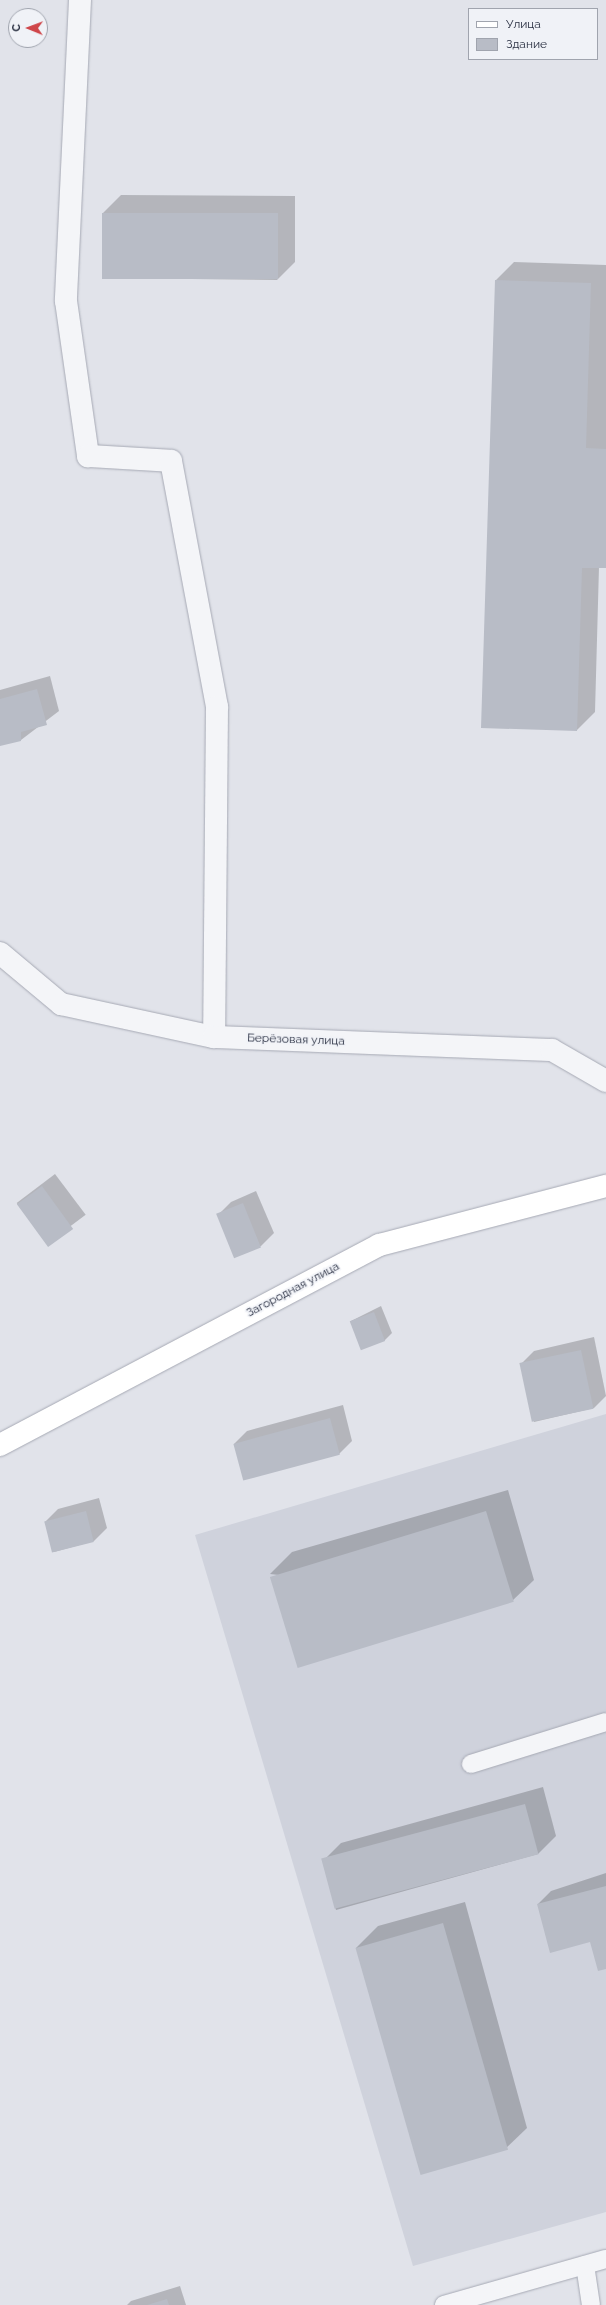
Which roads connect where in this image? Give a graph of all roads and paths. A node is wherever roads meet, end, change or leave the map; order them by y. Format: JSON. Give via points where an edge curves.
{"nodes":[{"id":1,"x":80,"y":0,"type":"edge"},
{"id":2,"x":0,"y":953,"type":"edge"},
{"id":3,"x":214,"y":1037,"type":"junction"},
{"id":4,"x":606,"y":1081,"type":"edge"},
{"id":5,"x":606,"y":1186,"type":"edge"},
{"id":6,"x":0,"y":1445,"type":"edge"},
{"id":7,"x":606,"y":1722,"type":"edge"},
{"id":8,"x":471,"y":1764,"type":"dead end"},
{"id":9,"x":606,"y":2260,"type":"edge"},
{"id":10,"x":585,"y":2266,"type":"junction"},
{"id":11,"x":444,"y":2305,"type":"edge"},
{"id":12,"x":591,"y":2305,"type":"edge"}],
"edges":[{"from":1,"to":3,"type":"street","via":[[67,309],[88,456],[171,461],[217,707]]},
{"from":2,"to":3,"type":"street","name":"Берёзовая улица","via":[[62,1004]]},
{"from":3,"to":4,"type":"street","name":"Берёзовая улица","via":[[552,1050]]},
{"from":5,"to":6,"type":"street","name":"Загородная улица","via":[[379,1245]]},
{"from":7,"to":8,"type":"lane"},
{"from":9,"to":10,"type":"lane"},
{"from":10,"to":11,"type":"lane"},
{"from":10,"to":12,"type":"lane"}]}
